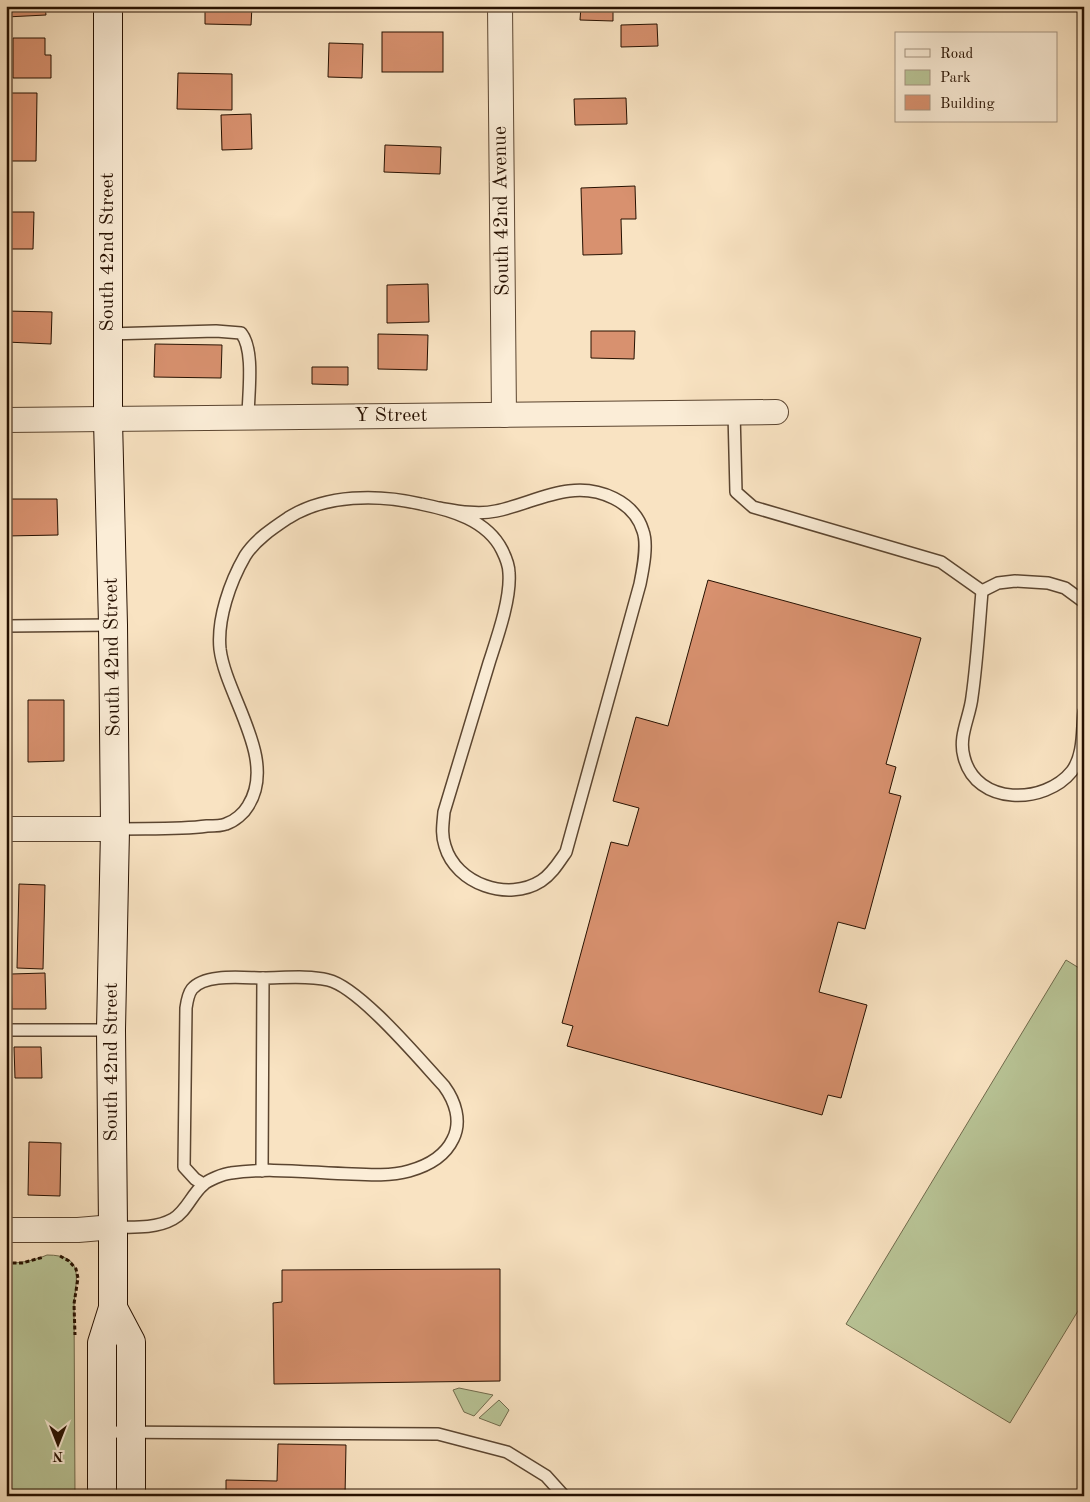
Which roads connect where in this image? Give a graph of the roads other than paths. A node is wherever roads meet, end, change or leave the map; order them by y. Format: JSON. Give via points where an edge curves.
{"nodes":[{"id":1,"x":108,"y":6,"type":"edge"},
{"id":2,"x":500,"y":6,"type":"edge"},
{"id":3,"x":108,"y":334,"type":"junction"},
{"id":4,"x":734,"y":412,"type":"junction"},
{"id":5,"x":776,"y":412,"type":"dead end"},
{"id":6,"x":504,"y":416,"type":"junction"},
{"id":7,"x":248,"y":418,"type":"junction"},
{"id":8,"x":6,"y":420,"type":"edge"},
{"id":9,"x":108,"y":420,"type":"junction"},
{"id":10,"x":439,"y":508,"type":"junction"},
{"id":11,"x":982,"y":591,"type":"junction"},
{"id":12,"x":1084,"y":602,"type":"edge"},
{"id":13,"x":6,"y":626,"type":"edge"},
{"id":14,"x":113,"y":626,"type":"junction"},
{"id":15,"x":1084,"y":712,"type":"edge"},
{"id":16,"x":6,"y":829,"type":"edge"},
{"id":17,"x":115,"y":829,"type":"junction"},
{"id":18,"x":262,"y":978,"type":"junction"},
{"id":19,"x":6,"y":1030,"type":"edge"},
{"id":20,"x":111,"y":1030,"type":"junction"},
{"id":21,"x":262,"y":1171,"type":"junction"},
{"id":22,"x":203,"y":1184,"type":"junction"},
{"id":23,"x":113,"y":1227,"type":"junction"},
{"id":24,"x":6,"y":1230,"type":"edge"},
{"id":25,"x":113,"y":1308,"type":"junction"},
{"id":26,"x":102,"y":1432,"type":"junction"},
{"id":27,"x":132,"y":1432,"type":"junction"},
{"id":28,"x":102,"y":1496,"type":"edge"},
{"id":29,"x":131,"y":1496,"type":"edge"},
{"id":30,"x":564,"y":1496,"type":"edge"}],
"edges":[{"from":1,"to":3,"type":"street","name":"South 42nd Street"},
{"from":2,"to":6,"type":"street","name":"South 42nd Avenue"},
{"from":3,"to":7,"type":"lane","via":[[241,333],[250,352]]},
{"from":3,"to":9,"type":"street","name":"South 42nd Street"},
{"from":4,"to":5,"type":"street","name":"Y Street"},
{"from":4,"to":6,"type":"street","name":"Y Street"},
{"from":4,"to":11,"type":"lane","via":[[736,492],[753,507],[941,562]]},
{"from":6,"to":7,"type":"street","name":"Y Street"},
{"from":7,"to":9,"type":"street","name":"Y Street"},
{"from":8,"to":9,"type":"street","name":"Y Street"},
{"from":9,"to":14,"type":"street","name":"South 42nd Street"},
{"from":10,"to":10,"type":"lane","via":[[465,517],[487,530],[502,550],[510,572],[498,633],[444,812],[442,832],[445,848],[467,876],[486,887],[503,890],[523,888],[541,881],[556,868],[566,852],[640,584],[644,532],[636,515],[623,502],[586,490],[570,490],[494,512]]},
{"from":10,"to":17,"type":"lane","via":[[373,498],[340,500],[290,516],[264,535],[246,555],[232,584],[220,633],[223,664],[257,758],[259,778],[253,799],[244,813],[227,824],[194,828]]},
{"from":11,"to":12,"type":"lane","via":[[1016,581],[1048,583],[1065,588]]},
{"from":11,"to":15,"type":"lane","via":[[972,700],[963,732],[964,757],[971,773],[982,784],[1011,795],[1043,792],[1057,785],[1079,758]]},
{"from":13,"to":14,"type":"lane"},
{"from":14,"to":17,"type":"street","name":"South 42nd Street"},
{"from":16,"to":17,"type":"street"},
{"from":17,"to":20,"type":"street","name":"South 42nd Street"},
{"from":18,"to":21,"type":"lane"},
{"from":18,"to":21,"type":"lane","via":[[329,980],[346,989],[367,1005],[444,1086],[450,1094],[458,1121],[456,1134],[444,1153],[408,1172],[379,1175]]},
{"from":18,"to":22,"type":"lane","via":[[217,978],[201,982],[192,988],[188,998],[184,1167]]},
{"from":19,"to":20,"type":"lane"},
{"from":20,"to":23,"type":"street","name":"South 42nd Street"},
{"from":21,"to":22,"type":"lane","via":[[229,1173]]},
{"from":22,"to":23,"type":"lane","via":[[174,1218],[154,1226]]},
{"from":23,"to":24,"type":"street"},
{"from":23,"to":25,"type":"street","name":"South 42nd Street"},
{"from":25,"to":26,"type":"street","name":"South 42nd Street","via":[[102,1343]]},
{"from":25,"to":27,"type":"street","name":"South 42nd Street","via":[[131,1342]]},
{"from":26,"to":27,"type":"lane"},
{"from":26,"to":28,"type":"street","name":"South 42nd Street"},
{"from":27,"to":29,"type":"street","name":"South 42nd Street"},
{"from":27,"to":30,"type":"lane","via":[[438,1434],[507,1452],[546,1476]]}]}
